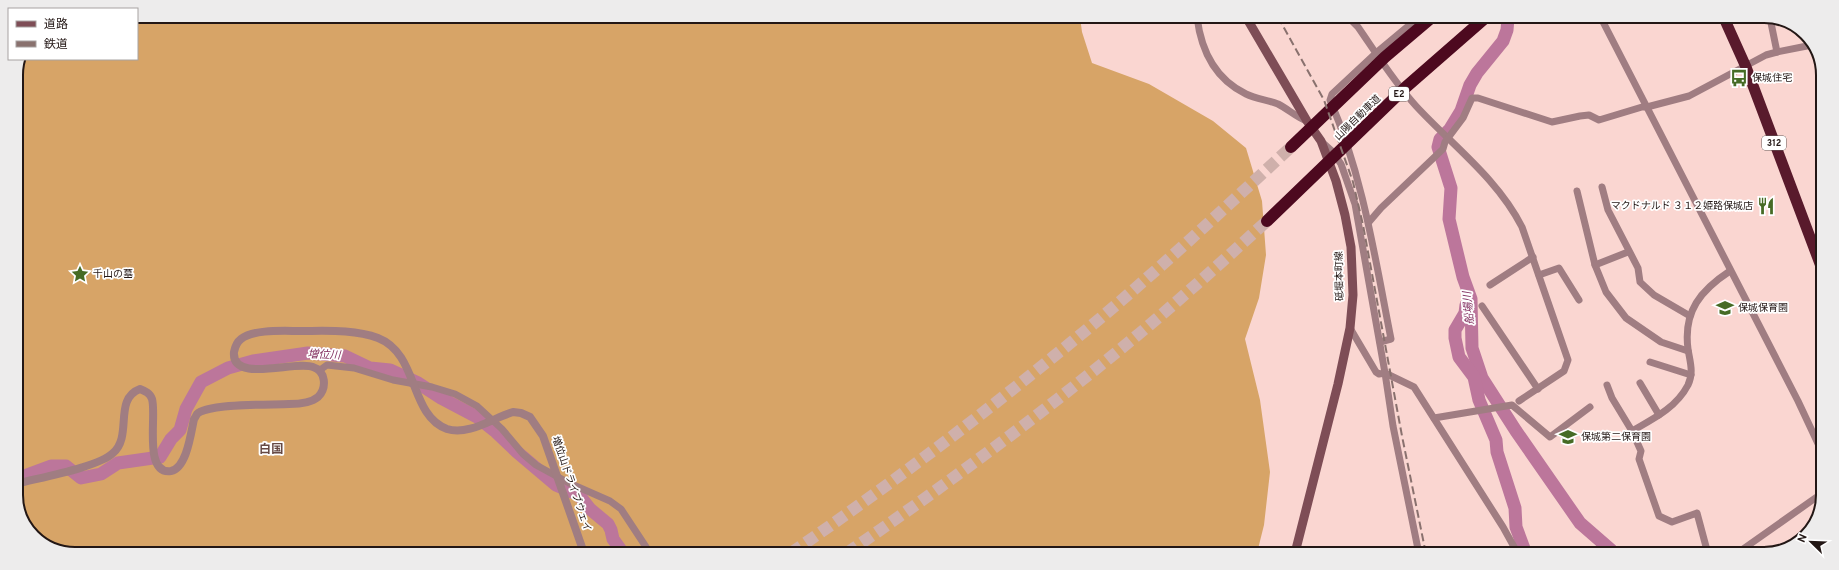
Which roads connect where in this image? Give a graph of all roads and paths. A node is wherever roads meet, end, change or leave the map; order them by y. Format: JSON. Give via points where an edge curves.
{"nodes":[{"id":1,"x":1198,"y":23,"type":"edge"},
{"id":2,"x":1249,"y":23,"type":"edge"},
{"id":3,"x":1354,"y":23,"type":"edge"},
{"id":4,"x":1412,"y":23,"type":"edge"},
{"id":5,"x":1425,"y":23,"type":"edge"},
{"id":6,"x":1478,"y":23,"type":"edge"},
{"id":7,"x":1604,"y":23,"type":"edge"},
{"id":8,"x":1726,"y":23,"type":"edge"},
{"id":9,"x":1771,"y":23,"type":"edge"},
{"id":10,"x":1807,"y":46,"type":"edge"},
{"id":11,"x":1777,"y":52,"type":"junction"},
{"id":12,"x":1376,"y":53,"type":"junction"},
{"id":13,"x":1746,"y":67,"type":"junction"},
{"id":14,"x":1646,"y":107,"type":"junction"},
{"id":15,"x":1307,"y":122,"type":"junction"},
{"id":16,"x":1449,"y":138,"type":"junction"},
{"id":17,"x":1321,"y":141,"type":"junction"},
{"id":18,"x":1291,"y":146,"type":"tunnel mouth"},
{"id":19,"x":1602,"y":187,"type":"dead end"},
{"id":20,"x":1577,"y":191,"type":"dead end"},
{"id":21,"x":1267,"y":221,"type":"tunnel mouth"},
{"id":22,"x":1369,"y":222,"type":"junction"},
{"id":23,"x":1628,"y":252,"type":"junction"},
{"id":24,"x":1816,"y":253,"type":"edge"},
{"id":25,"x":1533,"y":257,"type":"junction"},
{"id":26,"x":1595,"y":265,"type":"junction"},
{"id":27,"x":1730,"y":271,"type":"junction"},
{"id":28,"x":1539,"y":275,"type":"junction"},
{"id":29,"x":1490,"y":284,"type":"dead end"},
{"id":30,"x":1579,"y":300,"type":"dead end"},
{"id":31,"x":1482,"y":306,"type":"dead end"},
{"id":32,"x":1690,"y":316,"type":"junction"},
{"id":33,"x":1350,"y":328,"type":"junction"},
{"id":34,"x":1380,"y":342,"type":"junction"},
{"id":35,"x":1688,"y":351,"type":"junction"},
{"id":36,"x":1650,"y":362,"type":"dead end"},
{"id":37,"x":320,"y":370,"type":"junction"},
{"id":38,"x":1386,"y":373,"type":"junction"},
{"id":39,"x":1691,"y":375,"type":"junction"},
{"id":40,"x":1640,"y":383,"type":"dead end"},
{"id":41,"x":1607,"y":385,"type":"dead end"},
{"id":42,"x":1538,"y":389,"type":"junction"},
{"id":43,"x":1519,"y":402,"type":"dead end"},
{"id":44,"x":1590,"y":407,"type":"dead end"},
{"id":45,"x":1659,"y":415,"type":"junction"},
{"id":46,"x":1434,"y":418,"type":"junction"},
{"id":47,"x":1632,"y":431,"type":"junction"},
{"id":48,"x":1816,"y":440,"type":"edge"},
{"id":49,"x":23,"y":482,"type":"edge"},
{"id":50,"x":1816,"y":498,"type":"edge"},
{"id":51,"x":582,"y":547,"type":"edge"},
{"id":52,"x":646,"y":547,"type":"edge"},
{"id":53,"x":1297,"y":547,"type":"edge"},
{"id":54,"x":1418,"y":547,"type":"edge"},
{"id":55,"x":1514,"y":547,"type":"edge"},
{"id":56,"x":1706,"y":547,"type":"edge"},
{"id":57,"x":1746,"y":547,"type":"edge"}],
"edges":[{"from":1,"to":15,"type":"street","via":[[1203,48],[1218,73],[1246,95],[1279,104]]},
{"from":2,"to":15,"type":"main road","name":"砥堀本町線"},
{"from":3,"to":12,"type":"street"},
{"from":4,"to":12,"type":"street"},
{"from":5,"to":18,"type":"highway"},
{"from":6,"to":21,"type":"highway","name":"山陽自動車道","number":"E2","via":[[1406,87]]},
{"from":7,"to":14,"type":"street"},
{"from":8,"to":13,"type":"highway","number":"312"},
{"from":9,"to":11,"type":"street"},
{"from":10,"to":11,"type":"street"},
{"from":11,"to":13,"type":"street","via":[[1766,55]]},
{"from":12,"to":16,"type":"street","via":[[1415,105]]},
{"from":12,"to":22,"type":"street","via":[[1332,94],[1330,100],[1353,160]]},
{"from":13,"to":14,"type":"street","via":[[1689,96]]},
{"from":13,"to":24,"type":"highway","number":"312"},
{"from":14,"to":16,"type":"street","via":[[1599,120],[1589,115],[1552,122],[1472,98],[1463,118]]},
{"from":14,"to":27,"type":"street"},
{"from":15,"to":17,"type":"main road","name":"砥堀本町線"},
{"from":16,"to":22,"type":"street","via":[[1443,149]]},
{"from":16,"to":25,"type":"street","via":[[1512,207]]},
{"from":17,"to":33,"type":"main road","name":"砥堀本町線","via":[[1346,215],[1351,247],[1353,295]]},
{"from":17,"to":34,"type":"street","via":[[1337,156],[1346,174],[1355,204]]},
{"from":19,"to":23,"type":"street","via":[[1608,210]]},
{"from":20,"to":26,"type":"street"},
{"from":22,"to":34,"type":"street","via":[[1392,339]]},
{"from":23,"to":26,"type":"street"},
{"from":23,"to":32,"type":"street","via":[[1639,270],[1640,282],[1654,294]]},
{"from":25,"to":28,"type":"street"},
{"from":25,"to":29,"type":"street"},
{"from":26,"to":35,"type":"street","via":[[1606,292],[1622,314],[1661,342]]},
{"from":27,"to":32,"type":"street","via":[[1704,291]]},
{"from":27,"to":48,"type":"street"},
{"from":28,"to":30,"type":"street","via":[[1559,268]]},
{"from":28,"to":42,"type":"street","via":[[1568,360],[1564,371]]},
{"from":31,"to":42,"type":"street"},
{"from":32,"to":35,"type":"street"},
{"from":33,"to":38,"type":"street","via":[[1376,372]]},
{"from":33,"to":53,"type":"main road","name":"砥堀本町線"},
{"from":34,"to":38,"type":"street"},
{"from":35,"to":39,"type":"street"},
{"from":36,"to":39,"type":"street"},
{"from":37,"to":49,"type":"street","via":[[324,381],[322,390],[318,397],[309,402],[230,406],[204,410],[197,414],[184,459],[172,471],[163,470],[156,464],[153,456],[152,399],[147,392],[140,389],[128,397],[122,436],[119,446],[113,453],[93,464]]},
{"from":37,"to":51,"type":"street","name":"増位山ドライブウェイ","via":[[304,365],[246,369],[237,364],[234,356],[235,347],[240,339],[250,334],[272,331],[334,331],[378,338],[387,343],[405,364],[431,420],[448,429],[468,429],[513,412],[530,417],[543,436]]},
{"from":37,"to":52,"type":"street","via":[[328,365],[354,368],[455,394],[477,406],[536,465],[622,509]]},
{"from":38,"to":46,"type":"street","via":[[1414,387]]},
{"from":38,"to":54,"type":"street","via":[[1393,426]]},
{"from":39,"to":45,"type":"street","via":[[1680,397]]},
{"from":40,"to":45,"type":"street"},
{"from":41,"to":47,"type":"street"},
{"from":42,"to":43,"type":"street"},
{"from":44,"to":46,"type":"street","via":[[1550,436],[1512,405]]},
{"from":45,"to":47,"type":"street"},
{"from":46,"to":55,"type":"street"},
{"from":47,"to":56,"type":"street","via":[[1658,516],[1672,522],[1697,513]]},
{"from":50,"to":57,"type":"street"}]}
